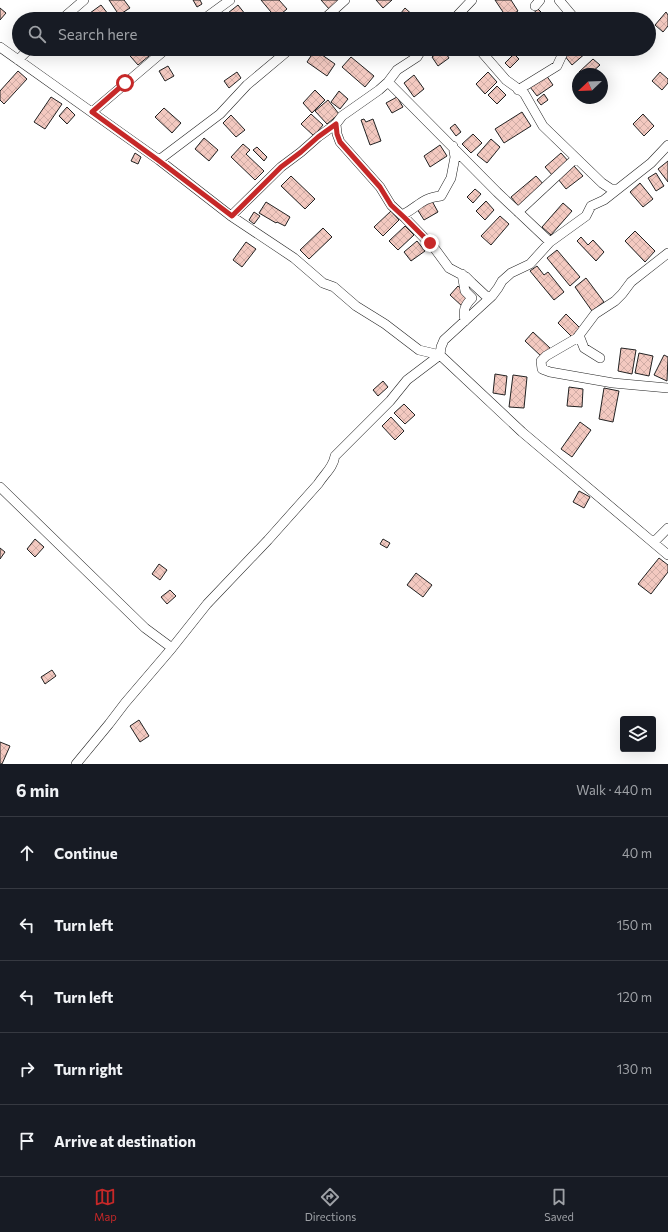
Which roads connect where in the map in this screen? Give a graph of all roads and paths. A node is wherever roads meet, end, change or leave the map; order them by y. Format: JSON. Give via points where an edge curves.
{"nodes":[{"id":1,"x":84,"y":0,"type":"edge"},
{"id":2,"x":230,"y":0,"type":"edge"},
{"id":3,"x":345,"y":0,"type":"edge"},
{"id":4,"x":472,"y":0,"type":"edge"},
{"id":5,"x":559,"y":0,"type":"edge"},
{"id":6,"x":70,"y":12,"type":"edge"},
{"id":7,"x":214,"y":12,"type":"edge"},
{"id":8,"x":332,"y":12,"type":"edge"},
{"id":9,"x":461,"y":12,"type":"edge"},
{"id":10,"x":569,"y":12,"type":"edge"},
{"id":11,"x":0,"y":47,"type":"edge"},
{"id":12,"x":12,"y":56,"type":"edge"},
{"id":13,"x":12,"y":56,"type":"edge"},
{"id":14,"x":22,"y":56,"type":"edge"},
{"id":15,"x":158,"y":56,"type":"edge"},
{"id":16,"x":282,"y":56,"type":"edge"},
{"id":17,"x":418,"y":56,"type":"edge"},
{"id":18,"x":484,"y":56,"type":"edge"},
{"id":19,"x":562,"y":56,"type":"edge"},
{"id":20,"x":18,"y":60,"type":"junction"},
{"id":21,"x":388,"y":82,"type":"junction"},
{"id":22,"x":518,"y":90,"type":"junction"},
{"id":23,"x":92,"y":112,"type":"junction"},
{"id":24,"x":336,"y":124,"type":"junction"},
{"id":25,"x":668,"y":145,"type":"edge"},
{"id":26,"x":453,"y":146,"type":"junction"},
{"id":27,"x":576,"y":158,"type":"junction"},
{"id":28,"x":158,"y":160,"type":"junction"},
{"id":29,"x":618,"y":189,"type":"junction"},
{"id":30,"x":518,"y":212,"type":"junction"},
{"id":31,"x":402,"y":215,"type":"junction"},
{"id":32,"x":232,"y":216,"type":"junction"},
{"id":33,"x":550,"y":242,"type":"junction"},
{"id":34,"x":668,"y":253,"type":"edge"},
{"id":35,"x":462,"y":274,"type":"junction"},
{"id":36,"x":492,"y":296,"type":"junction"},
{"id":37,"x":465,"y":321,"type":"junction"},
{"id":38,"x":579,"y":334,"type":"junction"},
{"id":39,"x":440,"y":355,"type":"junction"},
{"id":40,"x":600,"y":358,"type":"dead end"},
{"id":41,"x":668,"y":388,"type":"edge"},
{"id":42,"x":0,"y":487,"type":"edge"},
{"id":43,"x":668,"y":528,"type":"edge"},
{"id":44,"x":654,"y":542,"type":"junction"},
{"id":45,"x":668,"y":555,"type":"edge"},
{"id":46,"x":172,"y":648,"type":"junction"},
{"id":47,"x":76,"y":764,"type":"edge"}],
"edges":[{"from":1,"to":6,"type":"street"},
{"from":2,"to":7,"type":"street"},
{"from":3,"to":8,"type":"street"},
{"from":4,"to":9,"type":"street"},
{"from":5,"to":10,"type":"street"},
{"from":11,"to":12,"type":"street"},
{"from":13,"to":20,"type":"street"},
{"from":14,"to":20,"type":"street"},
{"from":15,"to":23,"type":"street"},
{"from":16,"to":28,"type":"street","via":[[247,85],[220,114]]},
{"from":17,"to":21,"type":"street","via":[[397,70]]},
{"from":18,"to":22,"type":"street","via":[[497,72]]},
{"from":19,"to":22,"type":"street","via":[[557,66]]},
{"from":20,"to":23,"type":"street"},
{"from":21,"to":24,"type":"street","via":[[342,116]]},
{"from":21,"to":26,"type":"street"},
{"from":22,"to":27,"type":"street","via":[[524,93],[543,126]]},
{"from":23,"to":28,"type":"street"},
{"from":24,"to":31,"type":"street","via":[[340,142]]},
{"from":24,"to":32,"type":"street","via":[[281,167]]},
{"from":25,"to":29,"type":"street","via":[[651,163]]},
{"from":26,"to":30,"type":"street"},
{"from":26,"to":31,"type":"street","via":[[455,157],[451,178],[441,196],[426,198]]},
{"from":27,"to":29,"type":"street","via":[[602,183],[611,189]]},
{"from":27,"to":30,"type":"street"},
{"from":28,"to":32,"type":"street"},
{"from":29,"to":33,"type":"street","via":[[591,206],[586,216]]},
{"from":30,"to":33,"type":"street"},
{"from":31,"to":35,"type":"street","via":[[442,256],[449,268]]},
{"from":32,"to":39,"type":"street","via":[[294,258],[322,283],[334,287],[356,306],[419,350]]},
{"from":33,"to":36,"type":"street","via":[[530,264],[502,281]]},
{"from":34,"to":38,"type":"street","via":[[631,282],[615,301],[595,314]]},
{"from":35,"to":36,"type":"street","via":[[487,297]]},
{"from":35,"to":37,"type":"street","via":[[465,291],[472,298],[464,309]]},
{"from":36,"to":37,"type":"street"},
{"from":37,"to":39,"type":"street","via":[[444,340]]},
{"from":38,"to":40,"type":"street","via":[[584,348]]},
{"from":38,"to":41,"type":"street","via":[[577,338],[546,356],[541,361],[542,369],[613,383]]},
{"from":39,"to":44,"type":"street","via":[[522,432]]},
{"from":39,"to":46,"type":"street","via":[[407,380],[390,401],[335,456],[333,465],[318,484],[207,604]]},
{"from":42,"to":46,"type":"street","via":[[145,628]]},
{"from":43,"to":44,"type":"street"},
{"from":44,"to":45,"type":"street"},
{"from":46,"to":47,"type":"street"}]}
